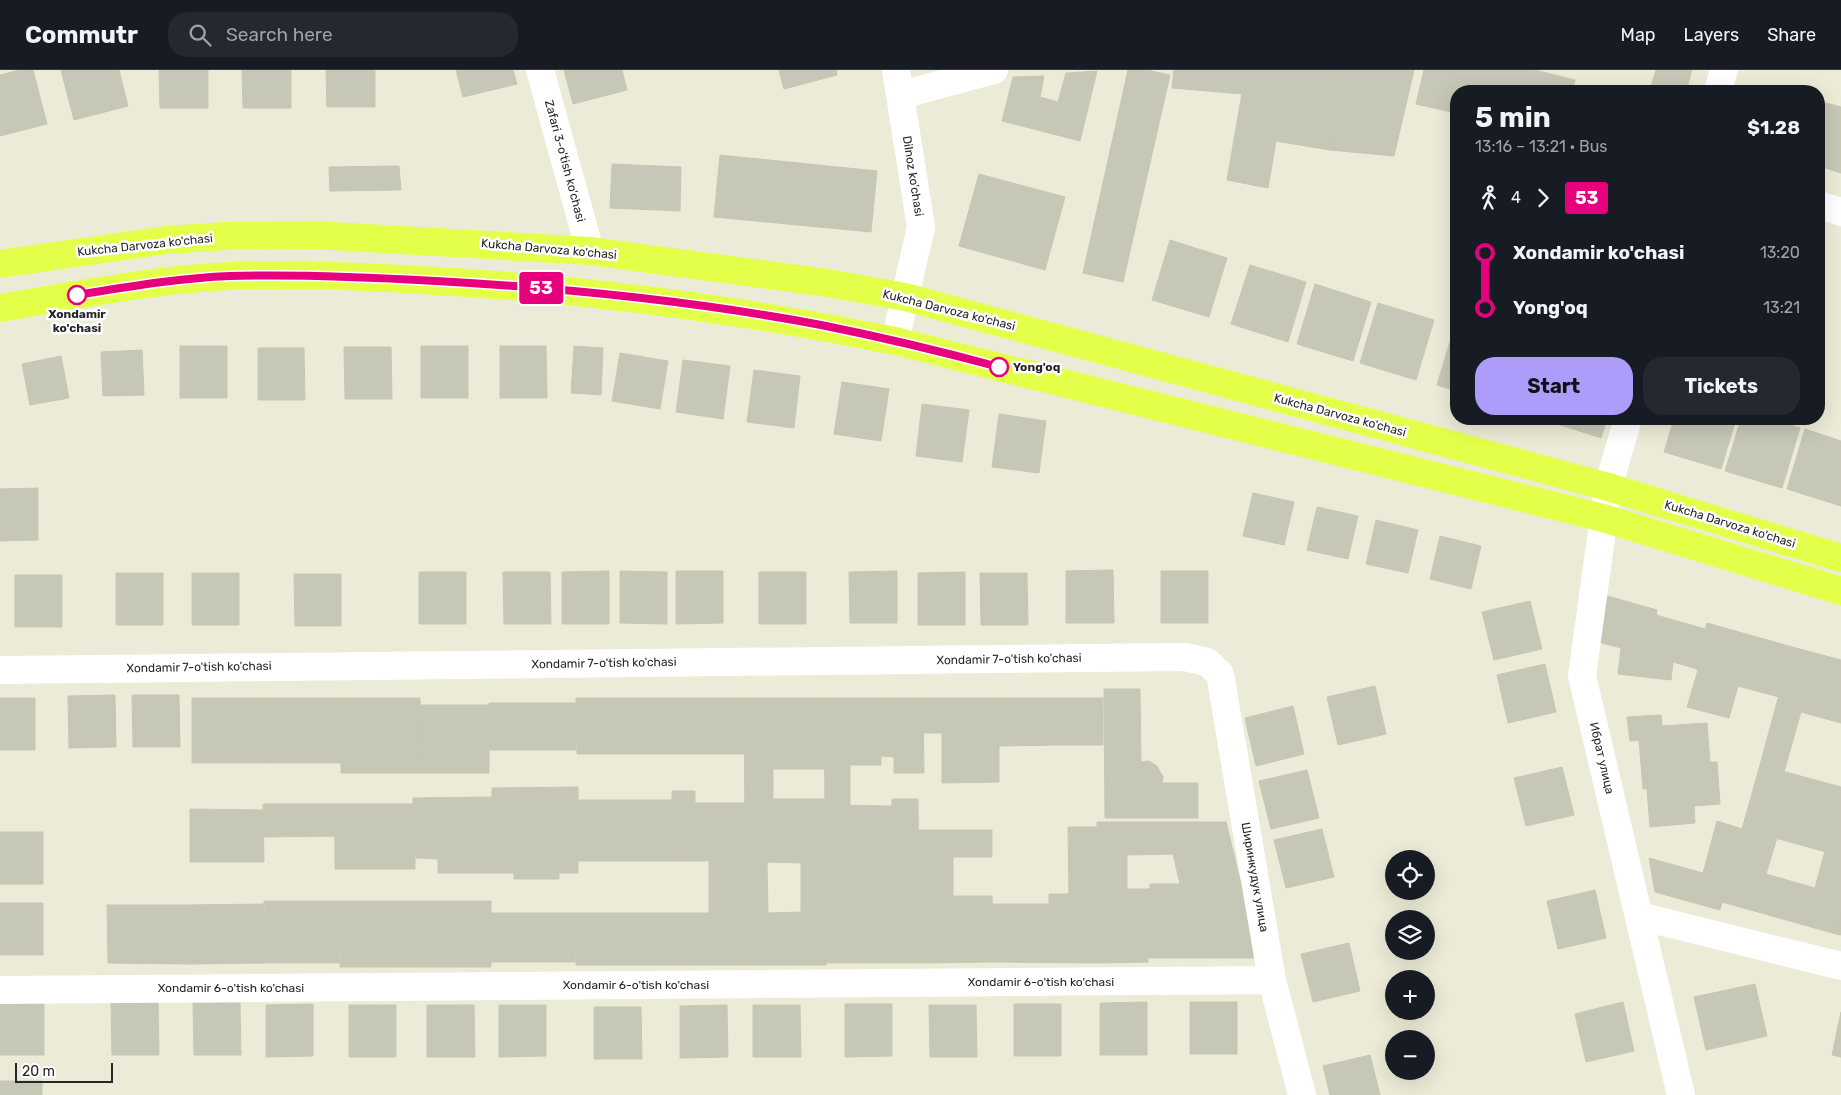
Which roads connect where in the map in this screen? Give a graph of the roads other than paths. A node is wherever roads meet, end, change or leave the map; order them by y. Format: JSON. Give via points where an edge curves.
{"nodes":[{"id":1,"x":540,"y":70,"type":"edge"},
{"id":2,"x":994,"y":70,"type":"edge"},
{"id":3,"x":1724,"y":70,"type":"edge"},
{"id":4,"x":898,"y":82,"type":"edge"},
{"id":5,"x":1720,"y":85,"type":"edge"},
{"id":6,"x":1825,"y":207,"type":"edge"},
{"id":7,"x":1841,"y":212,"type":"edge"},
{"id":8,"x":590,"y":251,"type":"junction"},
{"id":9,"x":0,"y":264,"type":"edge"},
{"id":10,"x":905,"y":297,"type":"junction"},
{"id":11,"x":0,"y":308,"type":"edge"},
{"id":12,"x":896,"y":341,"type":"junction"},
{"id":13,"x":1626,"y":425,"type":"edge"},
{"id":14,"x":1608,"y":488,"type":"junction"},
{"id":15,"x":1603,"y":518,"type":"junction"},
{"id":16,"x":1841,"y":558,"type":"edge"},
{"id":17,"x":1841,"y":591,"type":"edge"},
{"id":18,"x":1207,"y":662,"type":"joint"},
{"id":19,"x":0,"y":670,"type":"edge"},
{"id":20,"x":1639,"y":916,"type":"junction"},
{"id":21,"x":1841,"y":966,"type":"edge"},
{"id":22,"x":1272,"y":980,"type":"junction"},
{"id":23,"x":0,"y":990,"type":"edge"},
{"id":24,"x":1302,"y":1095,"type":"edge"},
{"id":25,"x":1681,"y":1095,"type":"edge"}],
"edges":[{"from":1,"to":8,"type":"street","name":"Zafari 3-o'tish ko'chasi"},
{"from":2,"to":4,"type":"street"},
{"from":3,"to":5,"type":"street"},
{"from":4,"to":10,"type":"street","name":"Dilnoz ko'chasi","via":[[921,227]]},
{"from":6,"to":7,"type":"street"},
{"from":8,"to":9,"type":"main road","name":"Kukcha Darvoza ko'chasi","via":[[315,235],[226,236],[166,240]]},
{"from":8,"to":10,"type":"main road","name":"Kukcha Darvoza ko'chasi","via":[[808,280]]},
{"from":10,"to":12,"type":"street","name":"Dilnoz ko'chasi"},
{"from":10,"to":14,"type":"main road","name":"Kukcha Darvoza ko'chasi"},
{"from":11,"to":12,"type":"main road","via":[[130,287],[228,276],[322,275],[502,285],[661,301],[819,325]]},
{"from":12,"to":15,"type":"main road"},
{"from":13,"to":14,"type":"street","name":"Ибрат улица"},
{"from":14,"to":15,"type":"street","name":"Ибрат улица"},
{"from":14,"to":16,"type":"main road","name":"Kukcha Darvoza ko'chasi"},
{"from":15,"to":17,"type":"main road"},
{"from":15,"to":20,"type":"street","name":"Ибрат улица","via":[[1582,676]]},
{"from":18,"to":19,"type":"street","name":"Xondamir 7-o'tish ko'chasi","via":[[1175,657]]},
{"from":18,"to":22,"type":"street","name":"Ширинкудук улица","via":[[1220,674]]},
{"from":20,"to":21,"type":"street"},
{"from":20,"to":25,"type":"street","name":"Ибрат улица"},
{"from":22,"to":23,"type":"street","name":"Xondamir 6-o'tish ko'chasi"},
{"from":22,"to":24,"type":"street","name":"Ширинкудук улица"}]}
